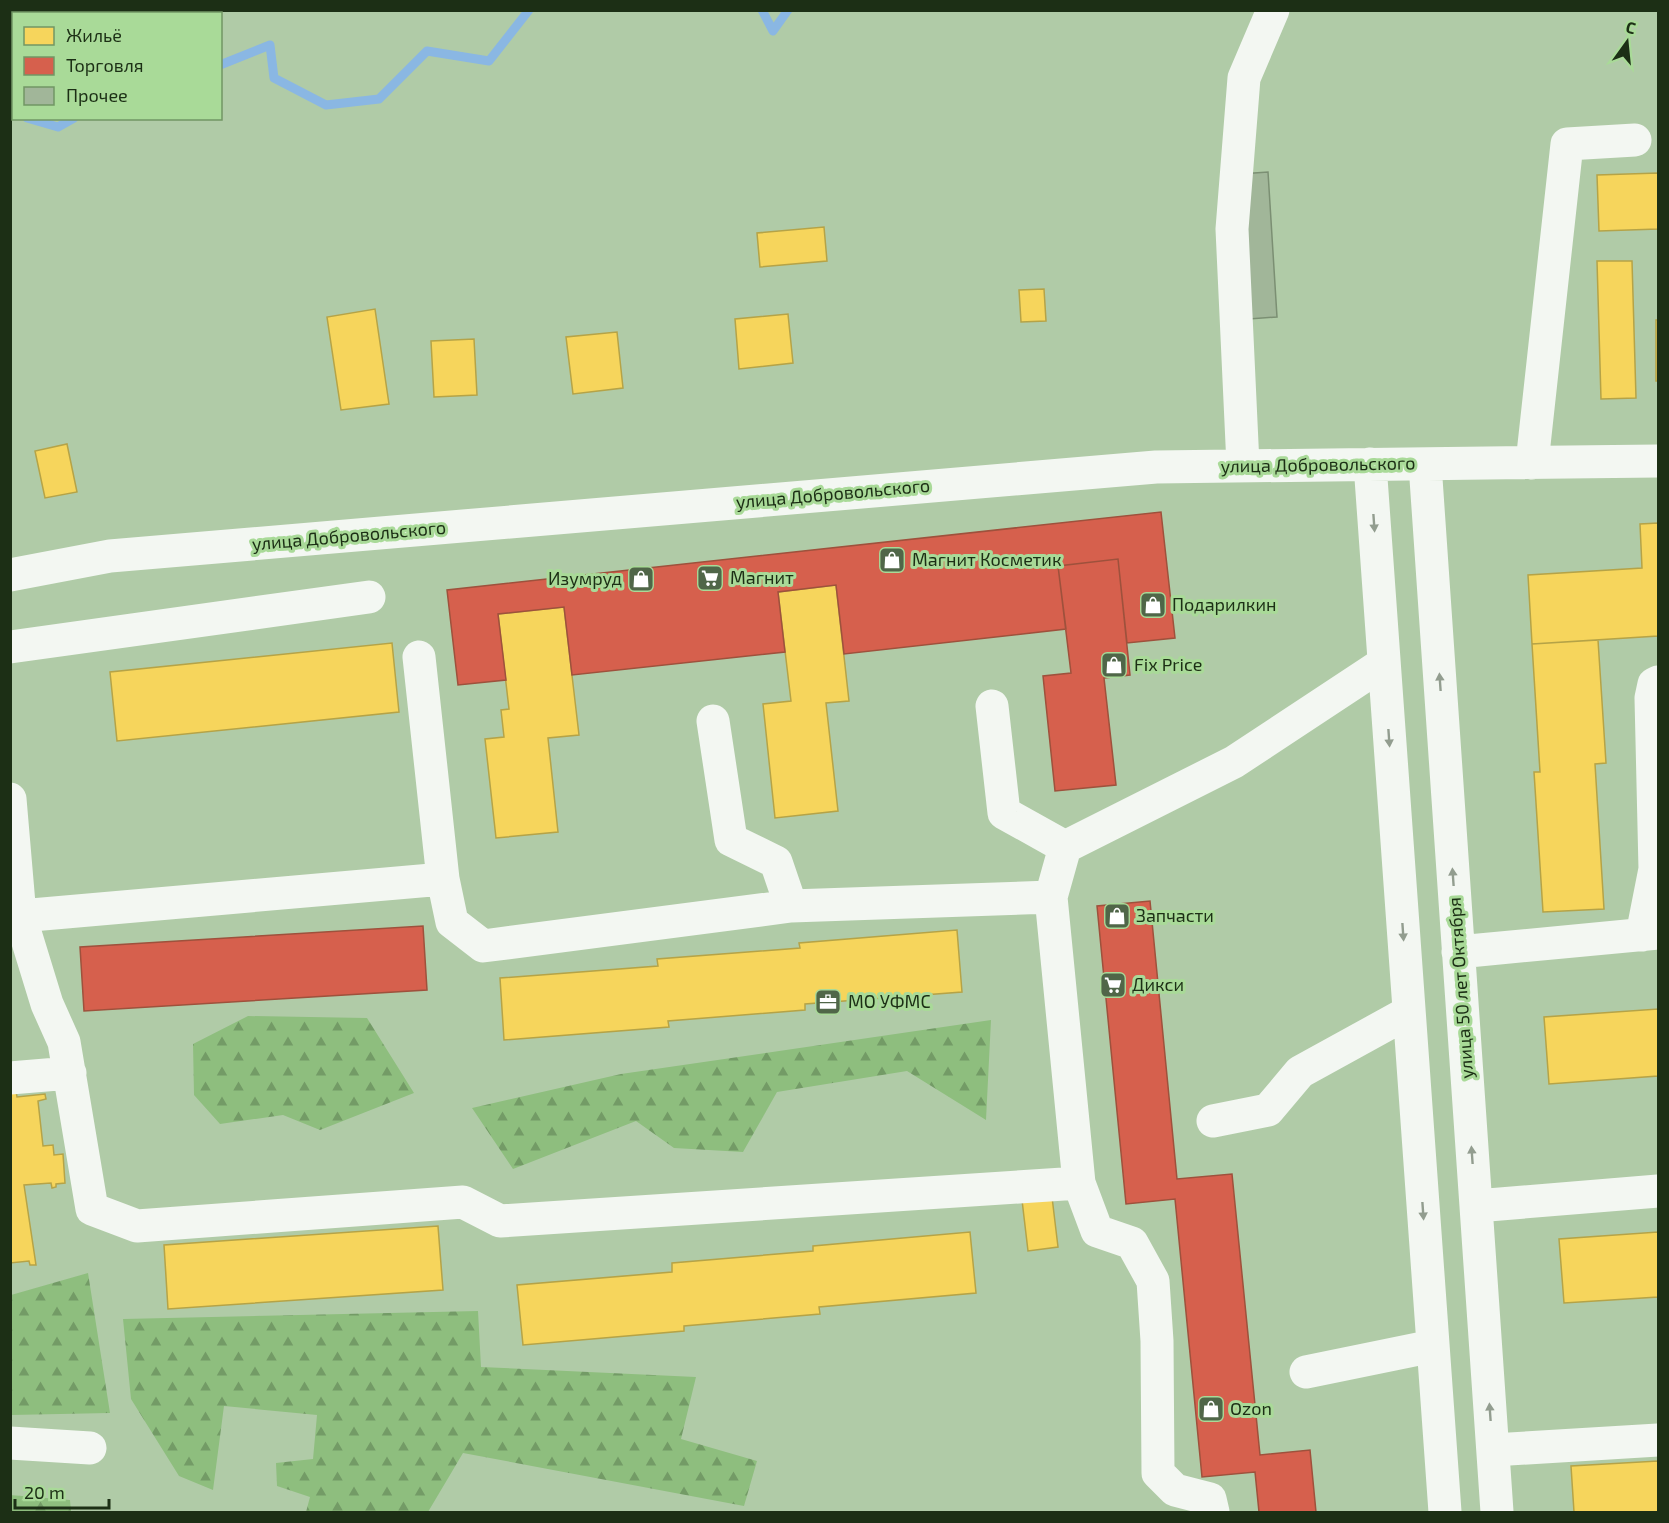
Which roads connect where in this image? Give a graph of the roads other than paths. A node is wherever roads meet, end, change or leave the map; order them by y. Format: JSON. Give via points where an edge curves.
{"nodes":[{"id":1,"x":1273,"y":10,"type":"edge"},
{"id":2,"x":1635,"y":140,"type":"dead end"},
{"id":3,"x":1659,"y":461,"type":"edge"},
{"id":4,"x":1532,"y":463,"type":"junction"},
{"id":5,"x":1370,"y":464,"type":"junction"},
{"id":6,"x":1425,"y":464,"type":"junction"},
{"id":7,"x":1243,"y":465,"type":"junction"},
{"id":8,"x":10,"y":575,"type":"edge"},
{"id":9,"x":369,"y":597,"type":"dead end"},
{"id":10,"x":10,"y":647,"type":"edge"},
{"id":11,"x":418,"y":657,"type":"dead end"},
{"id":12,"x":1384,"y":663,"type":"junction"},
{"id":13,"x":1659,"y":682,"type":"edge"},
{"id":14,"x":992,"y":706,"type":"dead end"},
{"id":15,"x":713,"y":721,"type":"dead end"},
{"id":16,"x":10,"y":799,"type":"edge"},
{"id":17,"x":1065,"y":847,"type":"junction"},
{"id":18,"x":443,"y":879,"type":"junction"},
{"id":19,"x":1051,"y":897,"type":"junction"},
{"id":20,"x":791,"y":906,"type":"junction"},
{"id":21,"x":20,"y":916,"type":"junction"},
{"id":22,"x":1650,"y":934,"type":"edge"},
{"id":23,"x":1458,"y":952,"type":"junction"},
{"id":24,"x":1409,"y":1012,"type":"junction"},
{"id":25,"x":70,"y":1073,"type":"junction"},
{"id":26,"x":10,"y":1078,"type":"edge"},
{"id":27,"x":1214,"y":1121,"type":"dead end"},
{"id":28,"x":1079,"y":1183,"type":"junction"},
{"id":29,"x":1659,"y":1191,"type":"edge"},
{"id":30,"x":1476,"y":1206,"type":"junction"},
{"id":31,"x":1433,"y":1346,"type":"junction"},
{"id":32,"x":1306,"y":1372,"type":"dead end"},
{"id":33,"x":1659,"y":1440,"type":"edge"},
{"id":34,"x":10,"y":1443,"type":"edge"},
{"id":35,"x":90,"y":1448,"type":"dead end"},
{"id":36,"x":1493,"y":1450,"type":"junction"},
{"id":37,"x":1213,"y":1512,"type":"edge"},
{"id":38,"x":1445,"y":1512,"type":"edge"},
{"id":39,"x":1497,"y":1512,"type":"edge"}],
"edges":[{"from":1,"to":7,"type":"street","via":[[1244,78],[1232,229]]},
{"from":2,"to":4,"type":"street","via":[[1566,144]]},
{"from":3,"to":4,"type":"street","name":"улица Добровольского"},
{"from":4,"to":6,"type":"street","name":"улица Добровольского"},
{"from":5,"to":6,"type":"street","name":"улица Добровольского"},
{"from":5,"to":7,"type":"street","name":"улица Добровольского"},
{"from":5,"to":12,"type":"street","one_way":true},
{"from":23,"to":6,"type":"street","name":"улица 50 лет Октября","one_way":true},
{"from":7,"to":8,"type":"street","name":"улица Добровольского","via":[[1156,467],[110,556]]},
{"from":9,"to":10,"type":"street"},
{"from":11,"to":18,"type":"street"},
{"from":12,"to":17,"type":"street","via":[[1233,762]]},
{"from":12,"to":24,"type":"street","one_way":true},
{"from":13,"to":22,"type":"street","via":[[1654,684],[1651,698],[1654,869]]},
{"from":14,"to":17,"type":"street","via":[[1004,813]]},
{"from":15,"to":20,"type":"street","via":[[731,840],[776,862]]},
{"from":16,"to":21,"type":"street"},
{"from":17,"to":19,"type":"street"},
{"from":18,"to":20,"type":"street","via":[[452,922],[483,946]]},
{"from":18,"to":21,"type":"street"},
{"from":19,"to":20,"type":"street"},
{"from":19,"to":28,"type":"street"},
{"from":21,"to":25,"type":"street","via":[[47,1004],[64,1042]]},
{"from":22,"to":23,"type":"street"},
{"from":30,"to":23,"type":"street","name":"улица 50 лет Октября","one_way":true},
{"from":24,"to":27,"type":"street","via":[[1300,1072],[1268,1110]]},
{"from":24,"to":31,"type":"street","one_way":true},
{"from":25,"to":26,"type":"street"},
{"from":25,"to":28,"type":"street","via":[[92,1209],[137,1226],[463,1202],[500,1221]]},
{"from":28,"to":37,"type":"street","via":[[1097,1231],[1132,1243],[1153,1281],[1158,1473],[1175,1490],[1210,1499]]},
{"from":29,"to":30,"type":"street"},
{"from":36,"to":30,"type":"street","name":"улица 50 лет Октября","one_way":true},
{"from":31,"to":32,"type":"street"},
{"from":31,"to":38,"type":"street"},
{"from":33,"to":36,"type":"street"},
{"from":34,"to":35,"type":"street"},
{"from":36,"to":39,"type":"street","name":"улица 50 лет Октября"}]}
